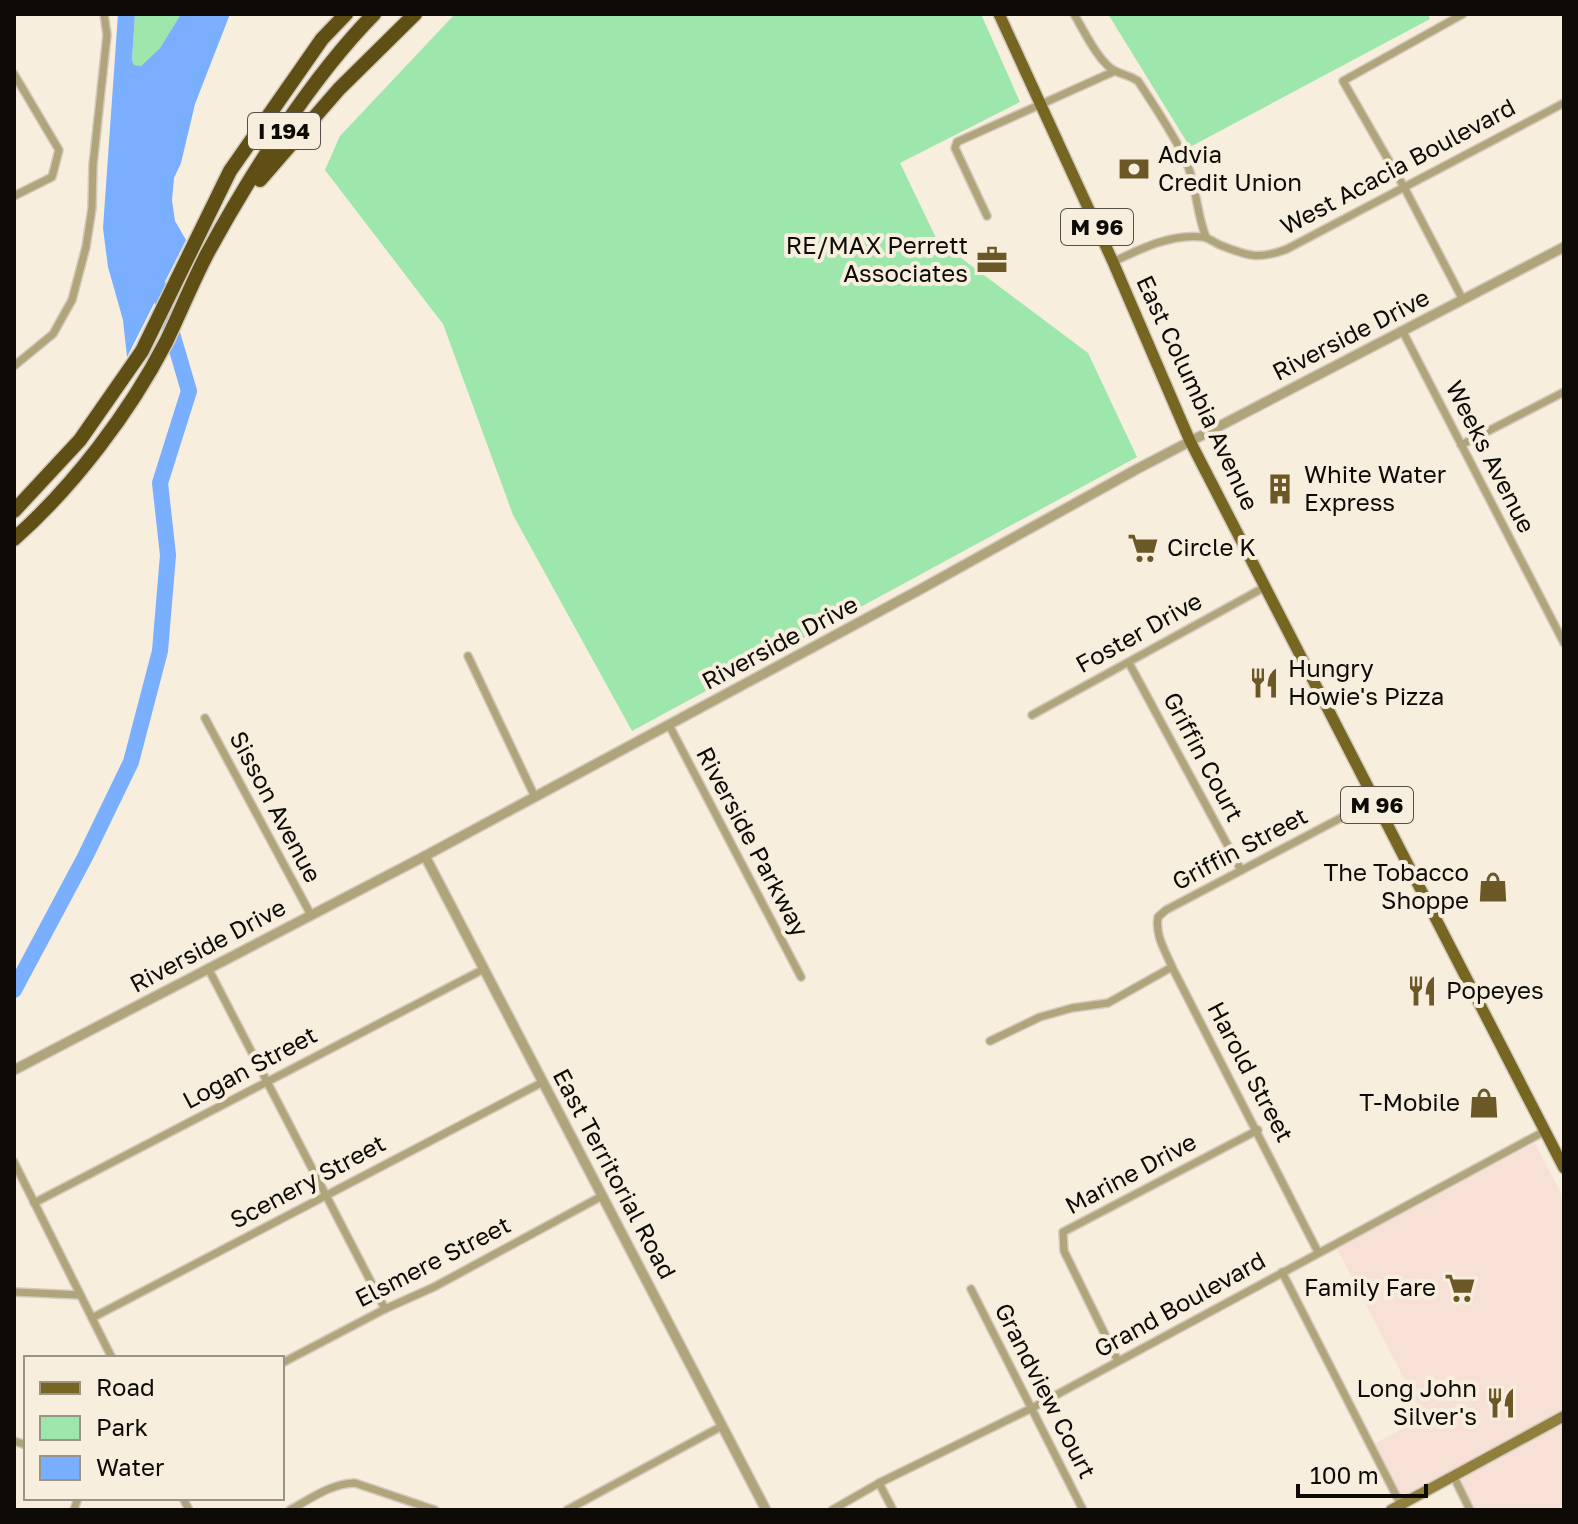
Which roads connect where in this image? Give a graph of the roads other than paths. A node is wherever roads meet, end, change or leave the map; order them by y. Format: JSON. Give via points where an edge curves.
{"nodes":[{"id":1,"x":104,"y":14,"type":"edge"},
{"id":2,"x":346,"y":14,"type":"edge"},
{"id":3,"x":374,"y":14,"type":"edge"},
{"id":4,"x":415,"y":14,"type":"edge"},
{"id":5,"x":999,"y":14,"type":"edge"},
{"id":6,"x":1074,"y":14,"type":"edge"},
{"id":7,"x":1463,"y":14,"type":"edge"},
{"id":8,"x":1115,"y":71,"type":"junction"},
{"id":9,"x":14,"y":74,"type":"edge"},
{"id":10,"x":1564,"y":103,"type":"edge"},
{"id":11,"x":1041,"y":104,"type":"junction"},
{"id":12,"x":1404,"y":187,"type":"junction"},
{"id":13,"x":14,"y":196,"type":"edge"},
{"id":14,"x":987,"y":216,"type":"dead end"},
{"id":15,"x":226,"y":220,"type":"junction"},
{"id":16,"x":1206,"y":237,"type":"junction"},
{"id":17,"x":1564,"y":247,"type":"edge"},
{"id":18,"x":1113,"y":262,"type":"junction"},
{"id":19,"x":1463,"y":300,"type":"junction"},
{"id":20,"x":1403,"y":332,"type":"junction"},
{"id":21,"x":14,"y":366,"type":"edge"},
{"id":22,"x":1564,"y":392,"type":"edge"},
{"id":23,"x":1190,"y":441,"type":"junction"},
{"id":24,"x":1461,"y":445,"type":"junction"},
{"id":25,"x":14,"y":511,"type":"edge"},
{"id":26,"x":14,"y":539,"type":"edge"},
{"id":27,"x":1265,"y":587,"type":"junction"},
{"id":28,"x":1564,"y":643,"type":"edge"},
{"id":29,"x":468,"y":656,"type":"dead end"},
{"id":30,"x":1129,"y":663,"type":"junction"},
{"id":31,"x":1032,"y":715,"type":"dead end"},
{"id":32,"x":205,"y":718,"type":"dead end"},
{"id":33,"x":669,"y":725,"type":"junction"},
{"id":34,"x":535,"y":797,"type":"junction"},
{"id":35,"x":1375,"y":800,"type":"junction"},
{"id":36,"x":425,"y":856,"type":"junction"},
{"id":37,"x":1241,"y":870,"type":"junction"},
{"id":38,"x":1166,"y":910,"type":"joint"},
{"id":39,"x":311,"y":915,"type":"junction"},
{"id":40,"x":1172,"y":967,"type":"junction"},
{"id":41,"x":208,"y":968,"type":"junction"},
{"id":42,"x":484,"y":969,"type":"junction"},
{"id":43,"x":801,"y":977,"type":"dead end"},
{"id":44,"x":990,"y":1041,"type":"dead end"},
{"id":45,"x":14,"y":1070,"type":"edge"},
{"id":46,"x":267,"y":1082,"type":"junction"},
{"id":47,"x":543,"y":1082,"type":"junction"},
{"id":48,"x":1258,"y":1130,"type":"junction"},
{"id":49,"x":1545,"y":1131,"type":"junction"},
{"id":50,"x":14,"y":1162,"type":"edge"},
{"id":51,"x":1564,"y":1168,"type":"edge"},
{"id":52,"x":326,"y":1195,"type":"junction"},
{"id":53,"x":602,"y":1196,"type":"junction"},
{"id":54,"x":34,"y":1203,"type":"junction"},
{"id":55,"x":1318,"y":1252,"type":"junction"},
{"id":56,"x":1282,"y":1272,"type":"junction"},
{"id":57,"x":971,"y":1289,"type":"dead end"},
{"id":58,"x":14,"y":1292,"type":"edge"},
{"id":59,"x":80,"y":1295,"type":"junction"},
{"id":60,"x":385,"y":1309,"type":"junction"},
{"id":61,"x":92,"y":1318,"type":"junction"},
{"id":62,"x":111,"y":1356,"type":"edge"},
{"id":63,"x":1118,"y":1361,"type":"junction"},
{"id":64,"x":284,"y":1362,"type":"edge"},
{"id":65,"x":1032,"y":1408,"type":"junction"},
{"id":66,"x":1564,"y":1418,"type":"edge"},
{"id":67,"x":722,"y":1426,"type":"junction"},
{"id":68,"x":1454,"y":1477,"type":"junction"},
{"id":69,"x":879,"y":1483,"type":"junction"},
{"id":70,"x":1396,"y":1508,"type":"edge"},
{"id":71,"x":290,"y":1510,"type":"edge"},
{"id":72,"x":435,"y":1510,"type":"edge"},
{"id":73,"x":567,"y":1510,"type":"edge"},
{"id":74,"x":766,"y":1510,"type":"edge"},
{"id":75,"x":832,"y":1510,"type":"edge"},
{"id":76,"x":893,"y":1510,"type":"edge"},
{"id":77,"x":1083,"y":1510,"type":"edge"},
{"id":78,"x":1470,"y":1510,"type":"edge"}],
"edges":[{"from":1,"to":21,"type":"street","via":[[107,35],[86,247],[72,300],[53,334]]},
{"from":2,"to":25,"type":"highway","number":"I 194","via":[[322,39],[230,171],[150,335],[120,382],[80,440]]},
{"from":3,"to":15,"type":"highway","number":"I 194","via":[[295,114]]},
{"from":4,"to":15,"type":"highway","via":[[339,89]]},
{"from":5,"to":11,"type":"main road","name":"East Columbia Avenue","number":"M 96"},
{"from":6,"to":8,"type":"street"},
{"from":7,"to":12,"type":"street","via":[[1343,81]]},
{"from":8,"to":11,"type":"street"},
{"from":8,"to":16,"type":"street","via":[[1138,81],[1186,161]]},
{"from":9,"to":13,"type":"street","via":[[59,150],[52,177]]},
{"from":10,"to":12,"type":"street","name":"West Acacia Boulevard"},
{"from":11,"to":14,"type":"street","via":[[957,142],[955,148]]},
{"from":11,"to":18,"type":"main road","name":"East Columbia Avenue","number":"M 96"},
{"from":12,"to":16,"type":"street","name":"West Acacia Boulevard","via":[[1268,256],[1248,256]]},
{"from":12,"to":19,"type":"street"},
{"from":15,"to":26,"type":"highway","number":"I 194","via":[[131,399],[92,454]]},
{"from":16,"to":18,"type":"street","via":[[1155,244]]},
{"from":17,"to":19,"type":"street","name":"Riverside Drive"},
{"from":18,"to":23,"type":"main road","name":"East Columbia Avenue","number":"M 96"},
{"from":19,"to":20,"type":"street","name":"Riverside Drive"},
{"from":20,"to":23,"type":"street","name":"Riverside Drive"},
{"from":20,"to":24,"type":"street","name":"Weeks Avenue"},
{"from":22,"to":24,"type":"street"},
{"from":23,"to":27,"type":"main road","name":"East Columbia Avenue","number":"M 96"},
{"from":23,"to":33,"type":"street","name":"Riverside Drive"},
{"from":24,"to":28,"type":"street","name":"Weeks Avenue"},
{"from":27,"to":30,"type":"street","name":"Foster Drive"},
{"from":27,"to":35,"type":"main road","name":"East Columbia Avenue","number":"M 96"},
{"from":29,"to":34,"type":"street"},
{"from":30,"to":31,"type":"street","name":"Foster Drive"},
{"from":30,"to":37,"type":"street","name":"Griffin Court"},
{"from":32,"to":39,"type":"street","name":"Sisson Avenue"},
{"from":33,"to":34,"type":"street","name":"Riverside Drive"},
{"from":33,"to":43,"type":"street","name":"Riverside Parkway"},
{"from":34,"to":36,"type":"street","name":"Riverside Drive"},
{"from":35,"to":37,"type":"street","name":"Griffin Street"},
{"from":35,"to":49,"type":"main road","name":"East Columbia Avenue","number":"M 96"},
{"from":36,"to":39,"type":"street","name":"Riverside Drive"},
{"from":36,"to":42,"type":"street","name":"East Territorial Road"},
{"from":37,"to":38,"type":"street","name":"Griffin Street"},
{"from":38,"to":40,"type":"street","name":"Harold Street","via":[[1157,926]]},
{"from":39,"to":41,"type":"street","name":"Riverside Drive"},
{"from":40,"to":44,"type":"street","via":[[1108,1003],[1040,1017]]},
{"from":40,"to":48,"type":"street","name":"Harold Street"},
{"from":41,"to":45,"type":"street","name":"Riverside Drive"},
{"from":41,"to":46,"type":"street"},
{"from":42,"to":46,"type":"street","name":"Logan Street"},
{"from":42,"to":47,"type":"street","name":"East Territorial Road"},
{"from":46,"to":52,"type":"street"},
{"from":46,"to":54,"type":"street","name":"Logan Street"},
{"from":47,"to":52,"type":"street","name":"Scenery Street"},
{"from":47,"to":53,"type":"street","name":"East Territorial Road"},
{"from":48,"to":55,"type":"street","name":"Harold Street"},
{"from":48,"to":63,"type":"street","name":"Marine Drive","via":[[1063,1232],[1064,1251]]},
{"from":49,"to":51,"type":"main road","name":"East Columbia Avenue","number":"M 96"},
{"from":49,"to":55,"type":"street","name":"Grand Boulevard"},
{"from":50,"to":54,"type":"street"},
{"from":52,"to":60,"type":"street"},
{"from":52,"to":61,"type":"street","name":"Scenery Street"},
{"from":53,"to":60,"type":"street","name":"Elsmere Street"},
{"from":53,"to":67,"type":"street","name":"East Territorial Road"},
{"from":54,"to":59,"type":"street"},
{"from":55,"to":56,"type":"street","name":"Grand Boulevard"},
{"from":56,"to":63,"type":"street","name":"Grand Boulevard"},
{"from":56,"to":70,"type":"street"},
{"from":57,"to":65,"type":"street","name":"Grandview Court"},
{"from":58,"to":59,"type":"street"},
{"from":59,"to":61,"type":"street"},
{"from":60,"to":64,"type":"street","name":"Elsmere Street"},
{"from":61,"to":62,"type":"street"},
{"from":63,"to":65,"type":"street","name":"Grand Boulevard"},
{"from":65,"to":69,"type":"street","name":"Grand Boulevard"},
{"from":65,"to":77,"type":"street","name":"Grandview Court"},
{"from":66,"to":68,"type":"main road"},
{"from":67,"to":73,"type":"street"},
{"from":67,"to":74,"type":"street","name":"East Territorial Road"},
{"from":68,"to":70,"type":"main road"},
{"from":68,"to":78,"type":"street"},
{"from":69,"to":75,"type":"street","name":"Grand Boulevard"},
{"from":69,"to":76,"type":"street"},
{"from":71,"to":72,"type":"street","via":[[345,1483],[369,1485]]}]}
